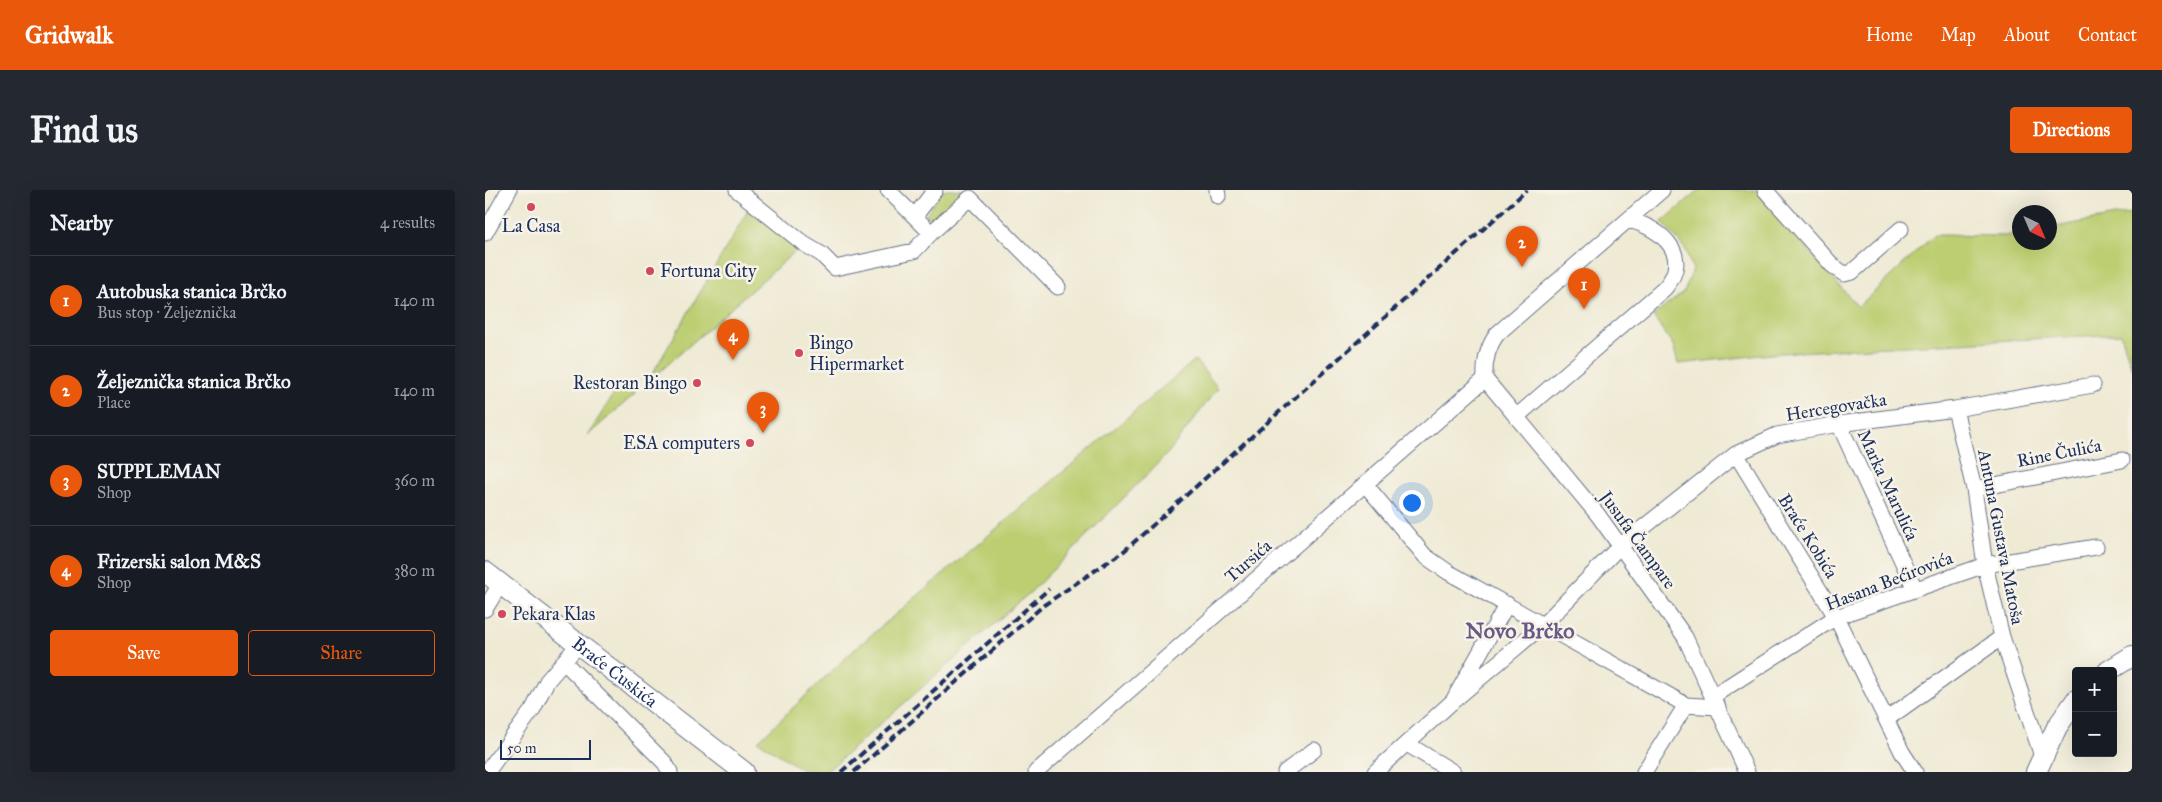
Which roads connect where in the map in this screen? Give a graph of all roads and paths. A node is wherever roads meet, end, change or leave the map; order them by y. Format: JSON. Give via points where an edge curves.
{"nodes":[{"id":1,"x":509,"y":190,"type":"edge"},
{"id":2,"x":737,"y":190,"type":"edge"},
{"id":3,"x":888,"y":190,"type":"edge"},
{"id":4,"x":935,"y":190,"type":"edge"},
{"id":5,"x":1662,"y":190,"type":"edge"},
{"id":6,"x":1765,"y":190,"type":"edge"},
{"id":7,"x":915,"y":216,"type":"junction"},
{"id":8,"x":1629,"y":220,"type":"junction"},
{"id":9,"x":1901,"y":229,"type":"dead end"},
{"id":10,"x":485,"y":233,"type":"edge"},
{"id":11,"x":931,"y":233,"type":"junction"},
{"id":12,"x":1058,"y":287,"type":"dead end"},
{"id":13,"x":1485,"y":379,"type":"junction"},
{"id":14,"x":2093,"y":386,"type":"dead end"},
{"id":15,"x":1955,"y":409,"type":"junction"},
{"id":16,"x":1516,"y":417,"type":"junction"},
{"id":17,"x":1839,"y":424,"type":"junction"},
{"id":18,"x":1736,"y":454,"type":"junction"},
{"id":19,"x":2122,"y":460,"type":"dead end"},
{"id":20,"x":1365,"y":484,"type":"junction"},
{"id":21,"x":1974,"y":489,"type":"junction"},
{"id":22,"x":1620,"y":546,"type":"junction"},
{"id":23,"x":2096,"y":547,"type":"dead end"},
{"id":24,"x":1985,"y":565,"type":"junction"},
{"id":25,"x":493,"y":578,"type":"edge"},
{"id":26,"x":1915,"y":589,"type":"junction"},
{"id":27,"x":1507,"y":604,"type":"junction"},
{"id":28,"x":485,"y":609,"type":"edge"},
{"id":29,"x":1836,"y":617,"type":"junction"},
{"id":30,"x":1544,"y":624,"type":"junction"},
{"id":31,"x":2002,"y":636,"type":"junction"},
{"id":32,"x":579,"y":644,"type":"junction"},
{"id":33,"x":2132,"y":656,"type":"edge"},
{"id":34,"x":564,"y":662,"type":"junction"},
{"id":35,"x":2114,"y":667,"type":"edge"},
{"id":36,"x":1453,"y":701,"type":"junction"},
{"id":37,"x":1715,"y":702,"type":"junction"},
{"id":38,"x":1686,"y":705,"type":"junction"},
{"id":39,"x":2072,"y":706,"type":"edge"},
{"id":40,"x":1887,"y":719,"type":"junction"},
{"id":41,"x":1407,"y":744,"type":"junction"},
{"id":42,"x":1314,"y":750,"type":"dead end"},
{"id":43,"x":2039,"y":764,"type":"edge"},
{"id":44,"x":487,"y":772,"type":"edge"},
{"id":45,"x":670,"y":772,"type":"edge"},
{"id":46,"x":744,"y":772,"type":"edge"},
{"id":47,"x":1036,"y":772,"type":"edge"},
{"id":48,"x":1285,"y":772,"type":"edge"},
{"id":49,"x":1375,"y":772,"type":"edge"},
{"id":50,"x":1453,"y":772,"type":"edge"},
{"id":51,"x":1644,"y":772,"type":"edge"},
{"id":52,"x":1747,"y":772,"type":"edge"},
{"id":53,"x":1915,"y":772,"type":"edge"}],
"edges":[{"from":1,"to":10,"type":"street"},
{"from":2,"to":11,"type":"street","via":[[835,268],[914,251]]},
{"from":3,"to":7,"type":"street"},
{"from":4,"to":7,"type":"street"},
{"from":5,"to":8,"type":"street"},
{"from":6,"to":9,"type":"street","via":[[1832,266],[1844,274],[1852,272]]},
{"from":7,"to":11,"type":"street"},
{"from":8,"to":13,"type":"street","via":[[1497,334],[1489,345]]},
{"from":8,"to":16,"type":"street","via":[[1647,225],[1675,253],[1673,278]]},
{"from":11,"to":12,"type":"street","via":[[970,198]]},
{"from":13,"to":16,"type":"street","name":"Jusufa Čampare"},
{"from":13,"to":20,"type":"street","name":"Tursića"},
{"from":14,"to":15,"type":"street","name":"Hercegovačka"},
{"from":15,"to":17,"type":"street","name":"Hercegovačka"},
{"from":15,"to":21,"type":"street","name":"Antuna Gustava Matoša"},
{"from":16,"to":22,"type":"street","name":"Jusufa Čampare"},
{"from":17,"to":18,"type":"street","name":"Hercegovačka","via":[[1777,435]]},
{"from":17,"to":26,"type":"street","name":"Marka Marulića"},
{"from":18,"to":22,"type":"street","name":"Hercegovačka"},
{"from":18,"to":29,"type":"street","name":"Braće Kobića"},
{"from":19,"to":21,"type":"street","name":"Rine Čulića"},
{"from":20,"to":27,"type":"street","via":[[1425,556]]},
{"from":20,"to":47,"type":"street","name":"Tursića"},
{"from":21,"to":24,"type":"street","name":"Antuna Gustava Matoša"},
{"from":22,"to":30,"type":"street","name":"Hercegovačka"},
{"from":22,"to":37,"type":"street","name":"Jusufa Čampare","via":[[1685,637]]},
{"from":23,"to":24,"type":"street","name":"Hasana Bećirovića"},
{"from":24,"to":26,"type":"street","name":"Hasana Bećirovića"},
{"from":24,"to":31,"type":"street","name":"Antuna Gustava Matoša"},
{"from":25,"to":28,"type":"street"},
{"from":25,"to":32,"type":"main road","name":"Braće Ćuskića"},
{"from":26,"to":29,"type":"street","name":"Hasana Bećirovića"},
{"from":27,"to":30,"type":"street"},
{"from":27,"to":36,"type":"street"},
{"from":29,"to":37,"type":"street","name":"Hasana Bećirovića"},
{"from":29,"to":40,"type":"street","name":"Braće Kobića"},
{"from":30,"to":36,"type":"street","name":"Hercegovačka"},
{"from":30,"to":38,"type":"street"},
{"from":31,"to":40,"type":"street"},
{"from":31,"to":43,"type":"street","name":"Antuna Gustava Matoša"},
{"from":32,"to":34,"type":"street"},
{"from":32,"to":46,"type":"main road","name":"Braće Ćuskića"},
{"from":33,"to":35,"type":"main road"},
{"from":34,"to":44,"type":"street","via":[[547,681],[533,709]]},
{"from":34,"to":45,"type":"street","via":[[665,763]]},
{"from":36,"to":41,"type":"street"},
{"from":37,"to":38,"type":"street"},
{"from":37,"to":52,"type":"street","name":"Jusufa Čampare"},
{"from":38,"to":51,"type":"street"},
{"from":39,"to":43,"type":"main road","via":[[2057,727]]},
{"from":40,"to":53,"type":"street","name":"Braće Kobića","via":[[1901,752]]},
{"from":41,"to":49,"type":"street"},
{"from":41,"to":50,"type":"street"},
{"from":42,"to":48,"type":"street"}]}
